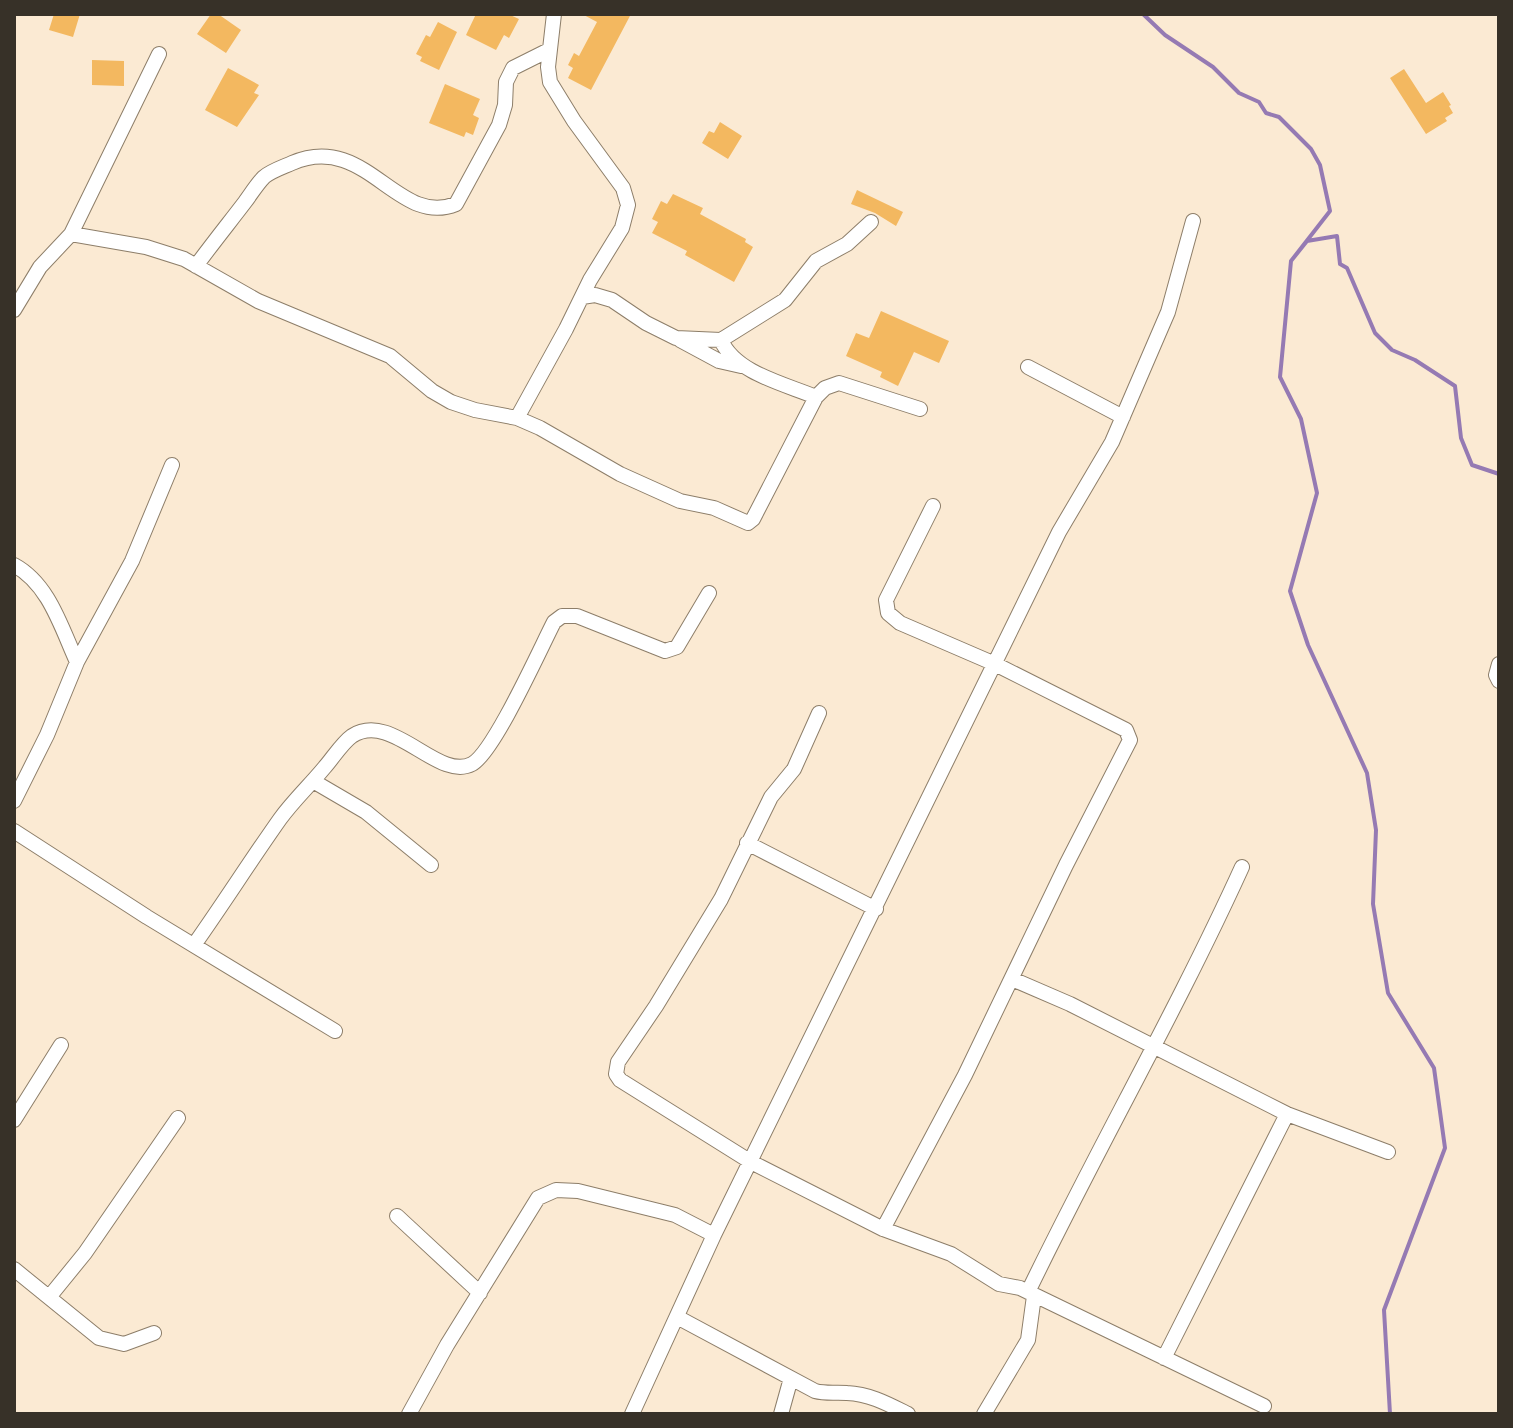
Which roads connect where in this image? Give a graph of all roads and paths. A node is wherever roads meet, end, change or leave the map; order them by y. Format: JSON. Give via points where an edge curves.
{"nodes":[{"id":1,"x":554,"y":14,"type":"edge"},
{"id":2,"x":549,"y":50,"type":"junction"},
{"id":3,"x":159,"y":54,"type":"dead end"},
{"id":4,"x":1193,"y":221,"type":"dead end"},
{"id":5,"x":871,"y":222,"type":"dead end"},
{"id":6,"x":71,"y":234,"type":"junction"},
{"id":7,"x":196,"y":266,"type":"junction"},
{"id":8,"x":582,"y":297,"type":"junction"},
{"id":9,"x":14,"y":310,"type":"edge"},
{"id":10,"x":676,"y":338,"type":"junction"},
{"id":11,"x":721,"y":340,"type":"junction"},
{"id":12,"x":746,"y":367,"type":"junction"},
{"id":13,"x":1028,"y":367,"type":"dead end"},
{"id":14,"x":816,"y":397,"type":"junction"},
{"id":15,"x":920,"y":409,"type":"dead end"},
{"id":16,"x":1123,"y":417,"type":"junction"},
{"id":17,"x":517,"y":418,"type":"junction"},
{"id":18,"x":172,"y":465,"type":"dead end"},
{"id":19,"x":933,"y":506,"type":"dead end"},
{"id":20,"x":14,"y":565,"type":"edge"},
{"id":21,"x":709,"y":593,"type":"dead end"},
{"id":22,"x":77,"y":662,"type":"junction"},
{"id":23,"x":995,"y":664,"type":"junction"},
{"id":24,"x":1499,"y":664,"type":"edge"},
{"id":25,"x":1499,"y":681,"type":"edge"},
{"id":26,"x":819,"y":713,"type":"dead end"},
{"id":27,"x":313,"y":781,"type":"junction"},
{"id":28,"x":14,"y":801,"type":"edge"},
{"id":29,"x":14,"y":831,"type":"edge"},
{"id":30,"x":747,"y":843,"type":"junction"},
{"id":31,"x":431,"y":865,"type":"dead end"},
{"id":32,"x":1242,"y":867,"type":"dead end"},
{"id":33,"x":876,"y":909,"type":"junction"},
{"id":34,"x":194,"y":945,"type":"junction"},
{"id":35,"x":1012,"y":979,"type":"junction"},
{"id":36,"x":335,"y":1031,"type":"dead end"},
{"id":37,"x":61,"y":1045,"type":"dead end"},
{"id":38,"x":1154,"y":1047,"type":"junction"},
{"id":39,"x":1287,"y":1114,"type":"junction"},
{"id":40,"x":178,"y":1118,"type":"dead end"},
{"id":41,"x":14,"y":1120,"type":"edge"},
{"id":42,"x":1388,"y":1152,"type":"dead end"},
{"id":43,"x":751,"y":1162,"type":"junction"},
{"id":44,"x":397,"y":1216,"type":"dead end"},
{"id":45,"x":883,"y":1229,"type":"junction"},
{"id":46,"x":714,"y":1235,"type":"junction"},
{"id":47,"x":14,"y":1269,"type":"edge"},
{"id":48,"x":480,"y":1293,"type":"junction"},
{"id":49,"x":1031,"y":1294,"type":"junction"},
{"id":50,"x":50,"y":1296,"type":"junction"},
{"id":51,"x":677,"y":1317,"type":"junction"},
{"id":52,"x":154,"y":1333,"type":"dead end"},
{"id":53,"x":1164,"y":1358,"type":"junction"},
{"id":54,"x":791,"y":1378,"type":"junction"},
{"id":55,"x":1264,"y":1406,"type":"dead end"},
{"id":56,"x":409,"y":1414,"type":"edge"},
{"id":57,"x":632,"y":1414,"type":"edge"},
{"id":58,"x":781,"y":1414,"type":"edge"},
{"id":59,"x":908,"y":1414,"type":"edge"},
{"id":60,"x":984,"y":1414,"type":"edge"}],
"edges":[{"from":1,"to":2,"type":"street"},
{"from":2,"to":7,"type":"street","via":[[513,68],[499,125],[456,204],[431,208],[402,197],[346,160],[303,158],[265,177]]},
{"from":2,"to":8,"type":"street","via":[[550,82],[623,188],[628,205],[622,228]]},
{"from":3,"to":6,"type":"street"},
{"from":4,"to":16,"type":"street","via":[[1168,312]]},
{"from":5,"to":11,"type":"street","via":[[847,244],[816,261],[785,300]]},
{"from":6,"to":7,"type":"street","via":[[146,247]]},
{"from":6,"to":9,"type":"street","via":[[40,267]]},
{"from":7,"to":17,"type":"street","via":[[258,301],[390,356],[451,402]]},
{"from":8,"to":10,"type":"street","via":[[612,300]]},
{"from":8,"to":17,"type":"street"},
{"from":10,"to":11,"type":"street"},
{"from":10,"to":12,"type":"street","via":[[719,361]]},
{"from":11,"to":12,"type":"street","via":[[727,354]]},
{"from":12,"to":14,"type":"street"},
{"from":13,"to":16,"type":"street"},
{"from":14,"to":15,"type":"street","via":[[839,383]]},
{"from":14,"to":17,"type":"street","via":[[748,523],[620,474]]},
{"from":16,"to":23,"type":"street"},
{"from":18,"to":22,"type":"street","via":[[132,561]]},
{"from":19,"to":23,"type":"street","via":[[885,605],[888,613]]},
{"from":20,"to":22,"type":"street","via":[[39,585]]},
{"from":21,"to":27,"type":"street","via":[[671,651],[577,616],[562,616],[473,763],[450,765],[375,731],[352,736]]},
{"from":22,"to":28,"type":"street"},
{"from":23,"to":33,"type":"street"},
{"from":23,"to":35,"type":"street","via":[[1126,730],[1130,740]]},
{"from":24,"to":25,"type":"street"},
{"from":26,"to":30,"type":"street","via":[[794,769],[771,797]]},
{"from":27,"to":31,"type":"street","via":[[366,812]]},
{"from":27,"to":34,"type":"street","via":[[282,816]]},
{"from":29,"to":34,"type":"street"},
{"from":30,"to":33,"type":"street"},
{"from":30,"to":43,"type":"street","via":[[721,899],[618,1062],[616,1074]]},
{"from":32,"to":38,"type":"street"},
{"from":33,"to":43,"type":"street"},
{"from":34,"to":36,"type":"street"},
{"from":35,"to":38,"type":"street"},
{"from":35,"to":45,"type":"street"},
{"from":37,"to":41,"type":"street"},
{"from":38,"to":39,"type":"street"},
{"from":38,"to":49,"type":"street","via":[[1067,1211]]},
{"from":39,"to":42,"type":"street"},
{"from":39,"to":53,"type":"street"},
{"from":40,"to":50,"type":"street"},
{"from":43,"to":45,"type":"street"},
{"from":43,"to":46,"type":"street"},
{"from":44,"to":48,"type":"street"},
{"from":45,"to":49,"type":"street","via":[[951,1254],[999,1284]]},
{"from":46,"to":48,"type":"street","via":[[675,1215],[556,1190],[538,1198]]},
{"from":46,"to":51,"type":"street"},
{"from":47,"to":50,"type":"street"},
{"from":48,"to":56,"type":"street"},
{"from":49,"to":53,"type":"street"},
{"from":49,"to":60,"type":"street","via":[[1028,1340]]},
{"from":50,"to":52,"type":"street","via":[[105,1341],[124,1344]]},
{"from":51,"to":54,"type":"street"},
{"from":51,"to":57,"type":"street"},
{"from":53,"to":55,"type":"street"},
{"from":54,"to":58,"type":"street"},
{"from":54,"to":59,"type":"street","via":[[827,1394],[880,1399]]}]}
